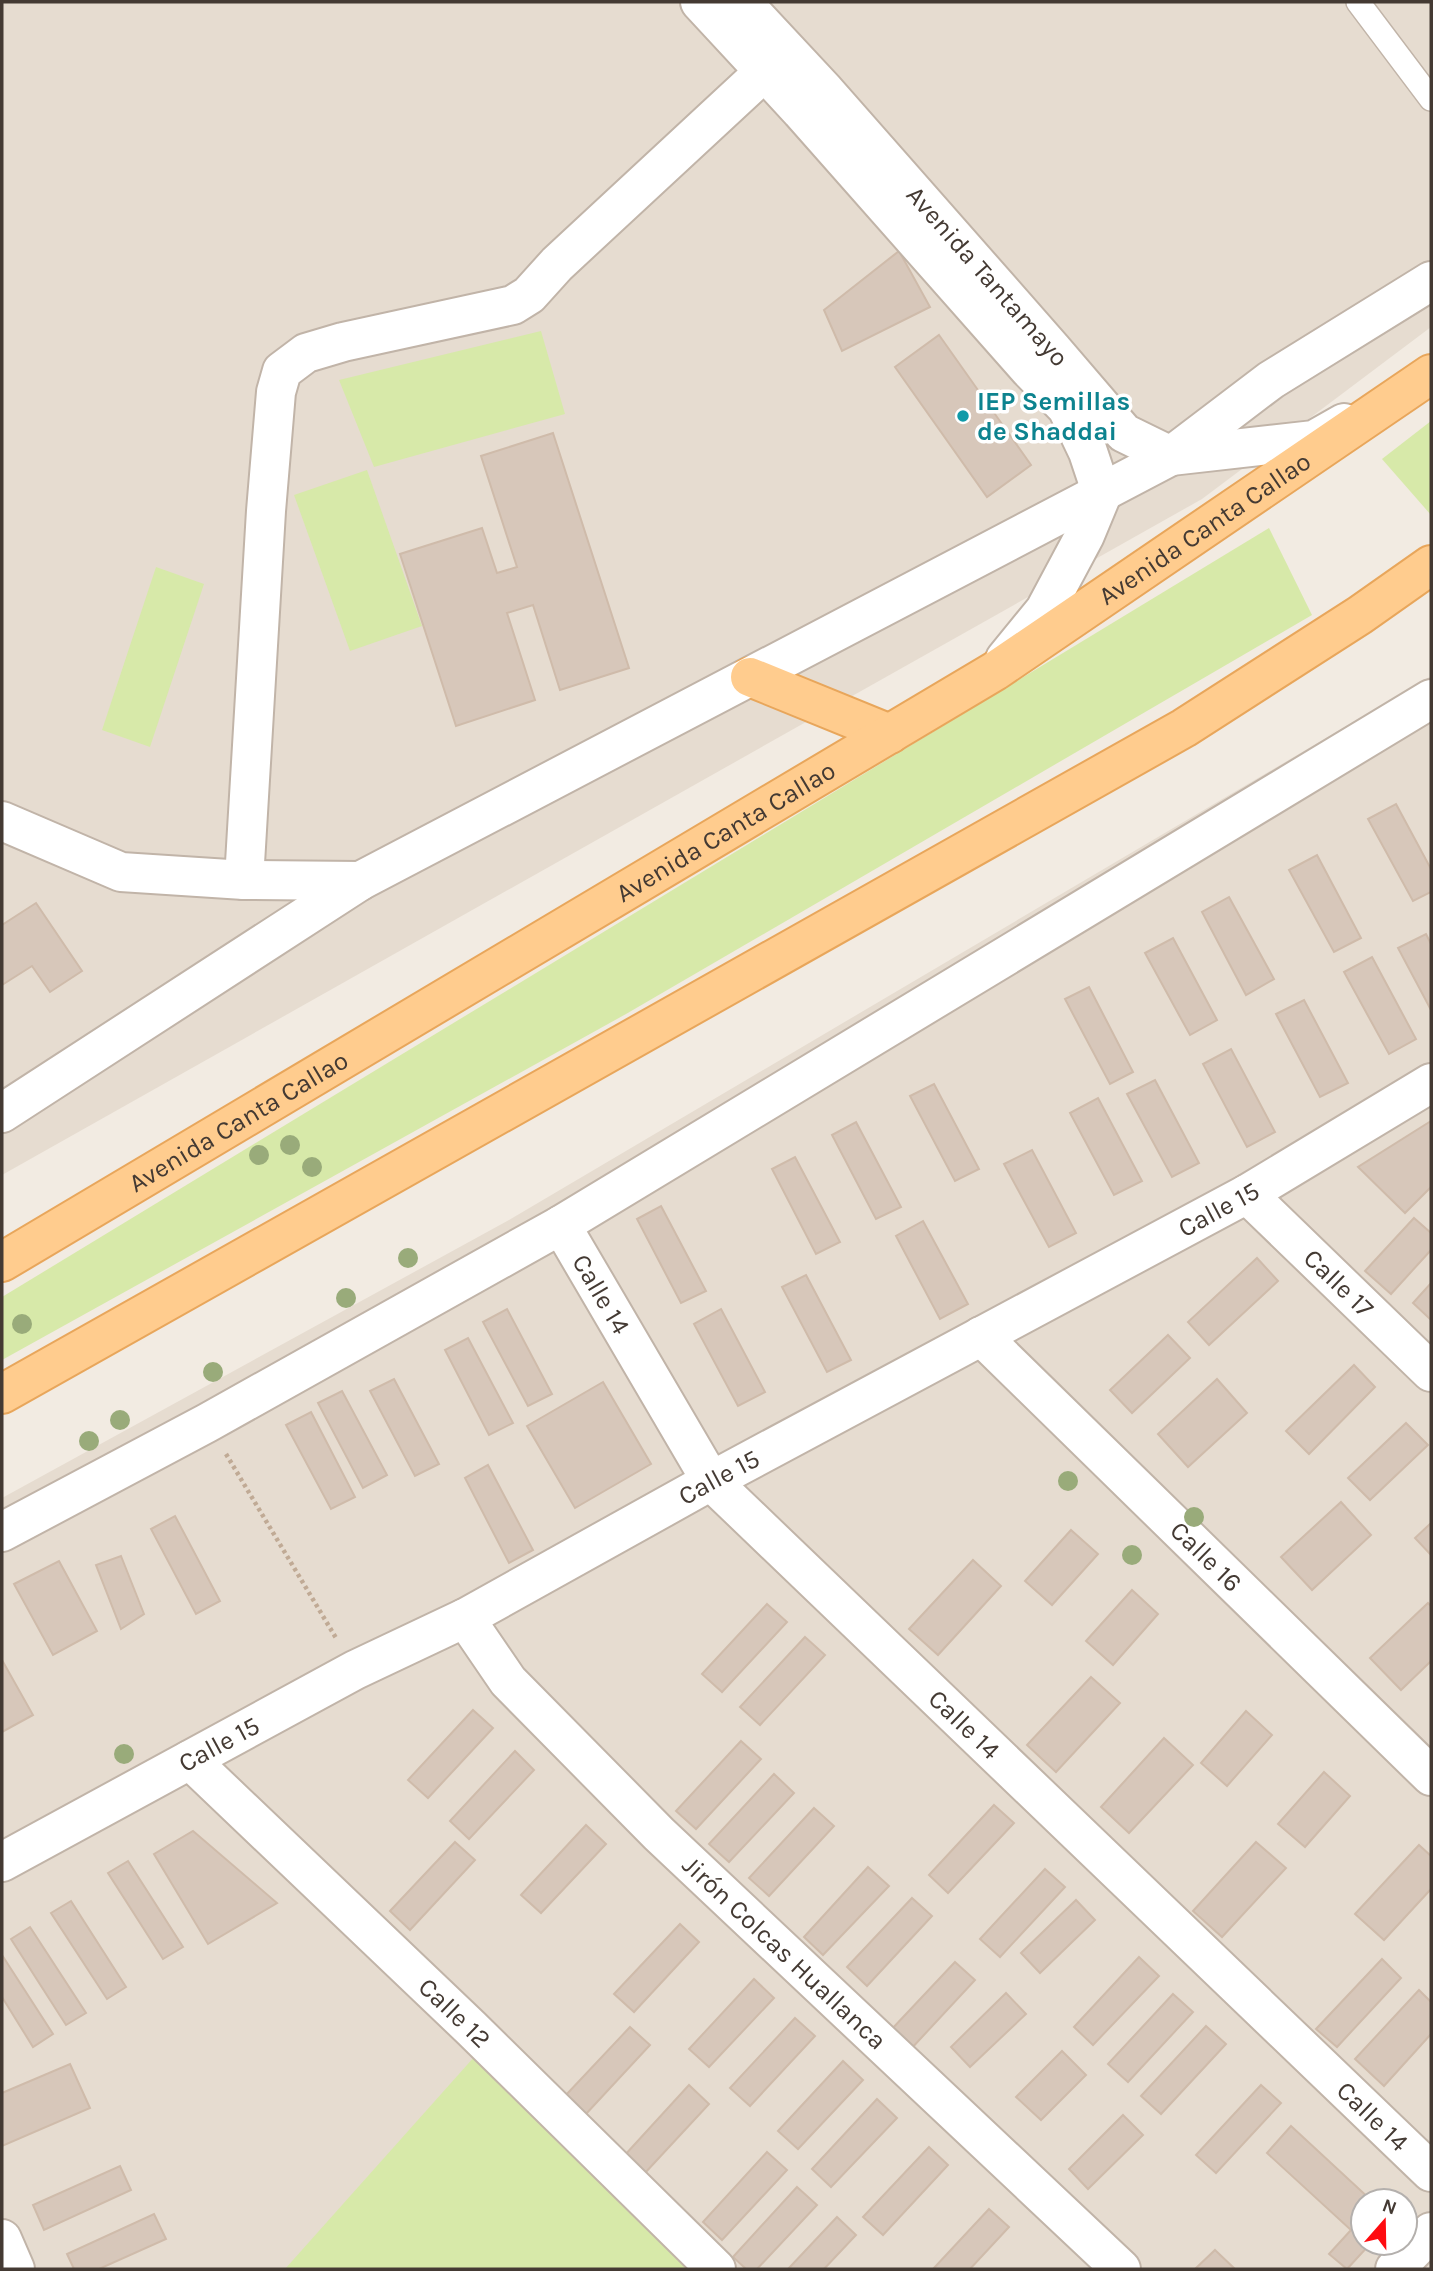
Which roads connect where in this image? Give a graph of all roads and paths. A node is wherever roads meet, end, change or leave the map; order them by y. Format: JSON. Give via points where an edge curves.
{"nodes":[{"id":1,"x":700,"y":2,"type":"edge"},
{"id":2,"x":741,"y":2,"type":"edge"},
{"id":3,"x":1358,"y":2,"type":"edge"},
{"id":4,"x":764,"y":72,"type":"junction"},
{"id":5,"x":1431,"y":99,"type":"edge"},
{"id":6,"x":1431,"y":281,"type":"edge"},
{"id":7,"x":1430,"y":375,"type":"edge"},
{"id":8,"x":1171,"y":456,"type":"junction"},
{"id":9,"x":1101,"y":494,"type":"junction"},
{"id":10,"x":1431,"y":565,"type":"edge"},
{"id":11,"x":995,"y":671,"type":"junction"},
{"id":12,"x":750,"y":677,"type":"junction"},
{"id":13,"x":1431,"y":699,"type":"edge"},
{"id":14,"x":890,"y":734,"type":"junction"},
{"id":15,"x":2,"y":821,"type":"edge"},
{"id":16,"x":244,"y":880,"type":"junction"},
{"id":17,"x":360,"y":881,"type":"junction"},
{"id":18,"x":1431,"y":1083,"type":"edge"},
{"id":19,"x":2,"y":1113,"type":"edge"},
{"id":20,"x":1247,"y":1194,"type":"junction"},
{"id":21,"x":561,"y":1225,"type":"junction"},
{"id":22,"x":2,"y":1262,"type":"edge"},
{"id":23,"x":981,"y":1336,"type":"junction"},
{"id":24,"x":1431,"y":1372,"type":"edge"},
{"id":25,"x":2,"y":1394,"type":"edge"},
{"id":26,"x":207,"y":1423,"type":"junction"},
{"id":27,"x":711,"y":1481,"type":"junction"},
{"id":28,"x":2,"y":1532,"type":"edge"},
{"id":29,"x":464,"y":1618,"type":"junction"},
{"id":30,"x":355,"y":1670,"type":"junction"},
{"id":31,"x":190,"y":1760,"type":"junction"},
{"id":32,"x":1431,"y":1776,"type":"edge"},
{"id":33,"x":2,"y":1862,"type":"edge"},
{"id":34,"x":1431,"y":2172,"type":"edge"},
{"id":35,"x":1431,"y":2232,"type":"edge"},
{"id":36,"x":2,"y":2239,"type":"edge"},
{"id":37,"x":15,"y":2269,"type":"edge"},
{"id":38,"x":716,"y":2269,"type":"edge"},
{"id":39,"x":1121,"y":2269,"type":"edge"},
{"id":40,"x":1395,"y":2269,"type":"edge"}],
"edges":[{"from":1,"to":4,"type":"street","name":"Avenida Tantamayo"},
{"from":2,"to":8,"type":"street","name":"Avenida Tantamayo","via":[[825,91],[1124,433]]},
{"from":3,"to":5,"type":"lane"},
{"from":4,"to":9,"type":"street","name":"Avenida Tantamayo","via":[[1067,408]]},
{"from":4,"to":16,"type":"street","via":[[522,301],[343,342],[306,353],[282,371],[266,511]]},
{"from":6,"to":8,"type":"street","via":[[1271,380]]},
{"from":7,"to":8,"type":"street","via":[[1314,440]]},
{"from":7,"to":11,"type":"main road","name":"Avenida Canta Callao"},
{"from":8,"to":9,"type":"street"},
{"from":9,"to":11,"type":"street","via":[[1045,610]]},
{"from":9,"to":12,"type":"street"},
{"from":10,"to":25,"type":"main road","via":[[1184,728]]},
{"from":11,"to":14,"type":"main road","name":"Avenida Canta Callao"},
{"from":12,"to":14,"type":"main road"},
{"from":12,"to":17,"type":"street"},
{"from":13,"to":21,"type":"street"},
{"from":14,"to":22,"type":"main road","name":"Avenida Canta Callao"},
{"from":15,"to":16,"type":"street","via":[[121,872]]},
{"from":16,"to":17,"type":"street"},
{"from":17,"to":19,"type":"street"},
{"from":18,"to":20,"type":"street","name":"Calle 15"},
{"from":20,"to":23,"type":"street","name":"Calle 15"},
{"from":20,"to":24,"type":"street","name":"Calle 17"},
{"from":21,"to":26,"type":"street"},
{"from":21,"to":27,"type":"street","name":"Calle 14"},
{"from":23,"to":27,"type":"street","name":"Calle 15"},
{"from":23,"to":32,"type":"street","name":"Calle 16"},
{"from":26,"to":28,"type":"street"},
{"from":26,"to":30,"type":"path"},
{"from":27,"to":29,"type":"street","name":"Calle 15"},
{"from":27,"to":34,"type":"street","name":"Calle 14"},
{"from":29,"to":30,"type":"street","name":"Calle 15"},
{"from":29,"to":39,"type":"street","name":"Jirón Colcas Huallanca","via":[[508,1681],[659,1834]]},
{"from":30,"to":31,"type":"street","name":"Calle 15"},
{"from":31,"to":33,"type":"street","name":"Calle 15"},
{"from":31,"to":38,"type":"street","name":"Calle 12"},
{"from":35,"to":40,"type":"street"},
{"from":36,"to":37,"type":"street"}]}
